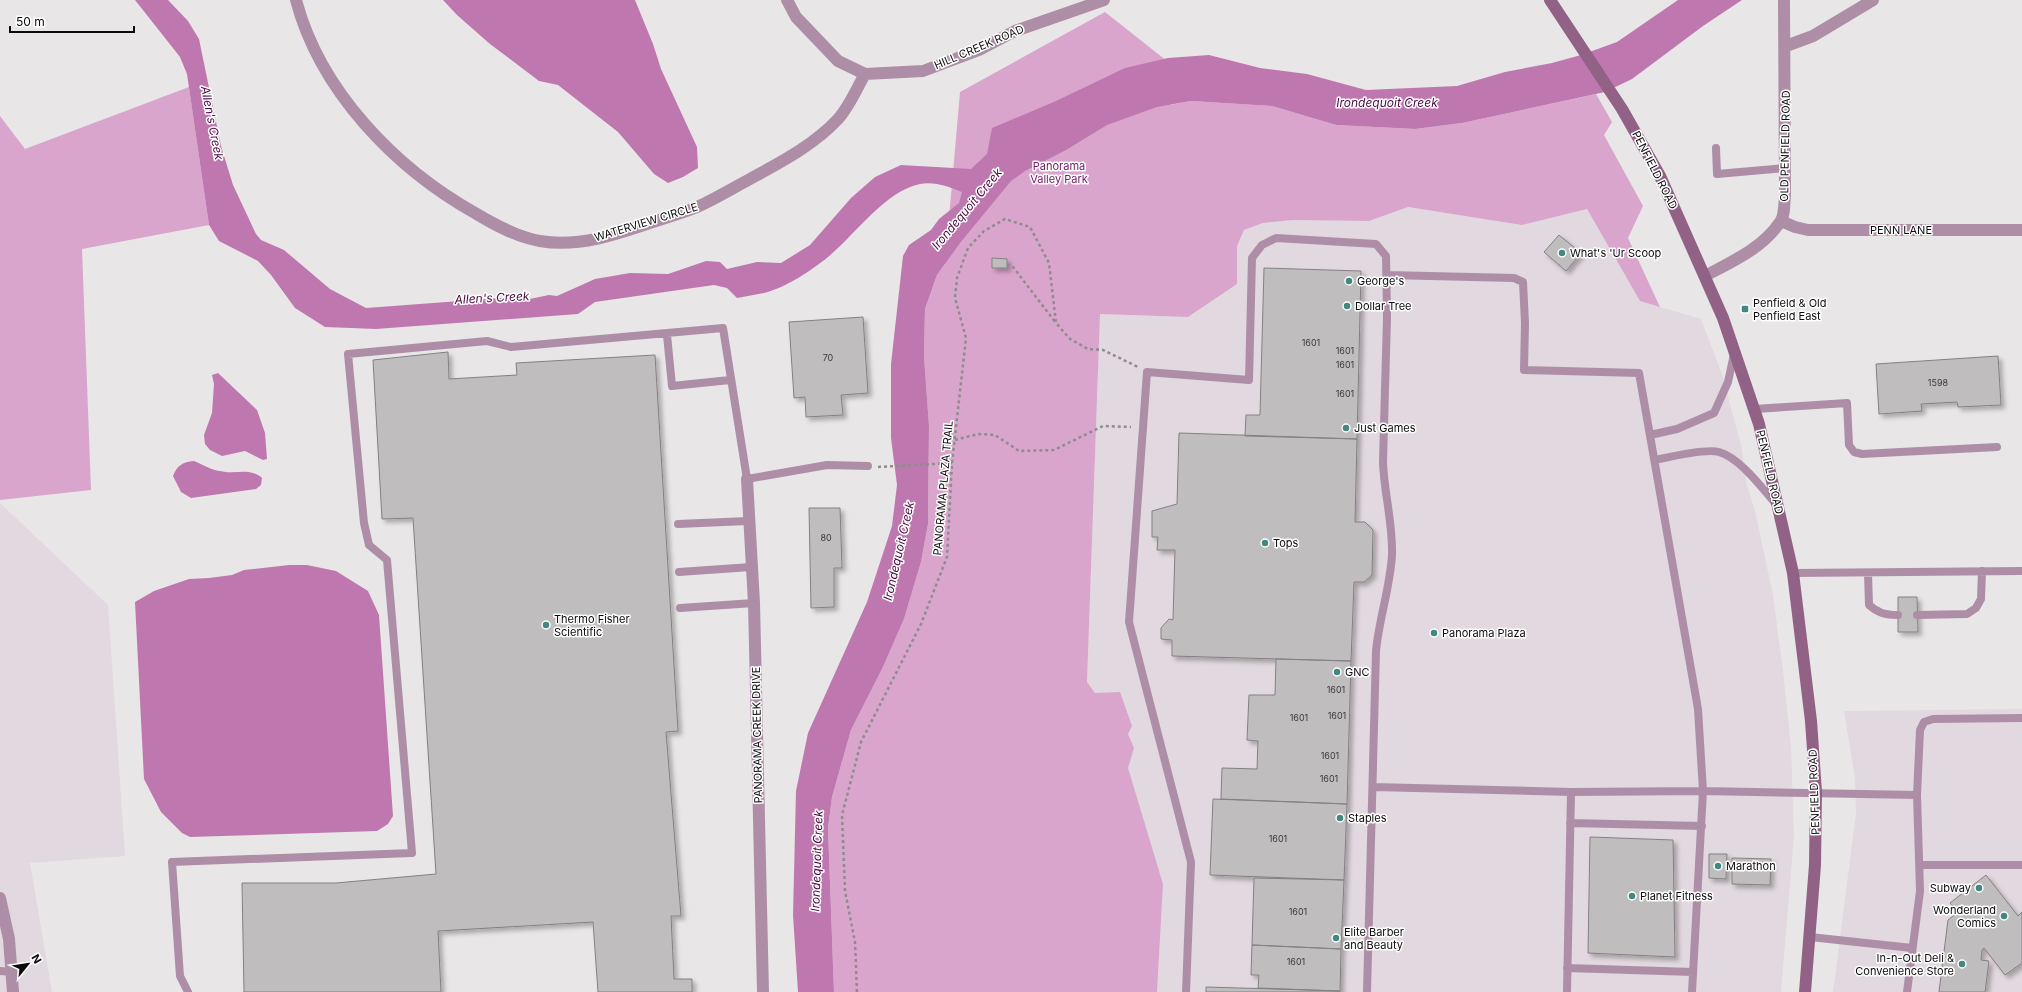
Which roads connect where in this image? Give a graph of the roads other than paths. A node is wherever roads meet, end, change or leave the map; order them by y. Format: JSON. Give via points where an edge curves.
{"nodes":[{"id":1,"x":296,"y":0,"type":"edge"},
{"id":2,"x":787,"y":0,"type":"edge"},
{"id":3,"x":1104,"y":0,"type":"edge"},
{"id":4,"x":1550,"y":0,"type":"edge"},
{"id":5,"x":1874,"y":0,"type":"edge"},
{"id":6,"x":1785,"y":5,"type":"edge"},
{"id":7,"x":1786,"y":46,"type":"junction"},
{"id":8,"x":865,"y":74,"type":"junction"},
{"id":9,"x":1716,"y":148,"type":"dead end"},
{"id":10,"x":1786,"y":168,"type":"junction"},
{"id":11,"x":1781,"y":221,"type":"junction"},
{"id":12,"x":2022,"y":230,"type":"edge"},
{"id":13,"x":1387,"y":275,"type":"junction"},
{"id":14,"x":1705,"y":276,"type":"junction"},
{"id":15,"x":667,"y":335,"type":"junction"},
{"id":16,"x":1735,"y":350,"type":"junction"},
{"id":17,"x":730,"y":380,"type":"junction"},
{"id":18,"x":1755,"y":409,"type":"junction"},
{"id":19,"x":1650,"y":435,"type":"junction"},
{"id":20,"x":1997,"y":447,"type":"dead end"},
{"id":21,"x":1655,"y":460,"type":"junction"},
{"id":22,"x":868,"y":466,"type":"dead end"},
{"id":23,"x":746,"y":479,"type":"junction"},
{"id":24,"x":1778,"y":505,"type":"junction"},
{"id":25,"x":748,"y":521,"type":"junction"},
{"id":26,"x":678,"y":524,"type":"dead end"},
{"id":27,"x":751,"y":567,"type":"junction"},
{"id":28,"x":1982,"y":571,"type":"junction"},
{"id":29,"x":2022,"y":571,"type":"edge"},
{"id":30,"x":679,"y":572,"type":"dead end"},
{"id":31,"x":1793,"y":573,"type":"junction"},
{"id":32,"x":1868,"y":573,"type":"junction"},
{"id":33,"x":754,"y":603,"type":"junction"},
{"id":34,"x":680,"y":608,"type":"dead end"},
{"id":35,"x":1898,"y":615,"type":"dead end"},
{"id":36,"x":1917,"y":615,"type":"dead end"},
{"id":37,"x":2022,"y":718,"type":"edge"},
{"id":38,"x":1373,"y":787,"type":"junction"},
{"id":39,"x":1703,"y":791,"type":"junction"},
{"id":40,"x":1571,"y":792,"type":"junction"},
{"id":41,"x":1816,"y":792,"type":"junction"},
{"id":42,"x":1917,"y":795,"type":"junction"},
{"id":43,"x":1570,"y":823,"type":"junction"},
{"id":44,"x":1702,"y":826,"type":"junction"},
{"id":45,"x":1920,"y":864,"type":"junction"},
{"id":46,"x":2022,"y":865,"type":"edge"},
{"id":47,"x":0,"y":898,"type":"edge"},
{"id":48,"x":1810,"y":937,"type":"junction"},
{"id":49,"x":1912,"y":948,"type":"junction"},
{"id":50,"x":1567,"y":968,"type":"junction"},
{"id":51,"x":0,"y":971,"type":"edge"},
{"id":52,"x":12,"y":972,"type":"junction"},
{"id":53,"x":1693,"y":972,"type":"junction"},
{"id":54,"x":13,"y":992,"type":"edge"},
{"id":55,"x":188,"y":992,"type":"edge"},
{"id":56,"x":764,"y":992,"type":"edge"},
{"id":57,"x":1186,"y":992,"type":"edge"},
{"id":58,"x":1367,"y":992,"type":"edge"},
{"id":59,"x":1567,"y":992,"type":"edge"},
{"id":60,"x":1692,"y":992,"type":"edge"},
{"id":61,"x":1805,"y":992,"type":"edge"},
{"id":62,"x":1907,"y":992,"type":"edge"}],
"edges":[{"from":1,"to":8,"type":"street","name":"WATERVIEW CIRCLE","via":[[303,25],[315,50],[338,90],[370,130],[416,174],[457,203],[500,228],[539,241],[571,243],[609,236],[698,207],[780,163],[816,140],[840,118]]},
{"from":2,"to":8,"type":"street","name":"HILL CREEK ROAD","via":[[796,17],[838,61]]},
{"from":3,"to":8,"type":"street","name":"HILL CREEK ROAD","via":[[1015,31],[979,50],[923,71]]},
{"from":4,"to":14,"type":"main road","name":"PENFIELD ROAD","via":[[1622,109],[1660,176]]},
{"from":5,"to":7,"type":"street","via":[[1813,36]]},
{"from":6,"to":7,"type":"street","name":"OLD PENFIELD ROAD"},
{"from":7,"to":10,"type":"street","name":"OLD PENFIELD ROAD"},
{"from":9,"to":10,"type":"lane","via":[[1717,174]]},
{"from":10,"to":11,"type":"street","name":"OLD PENFIELD ROAD"},
{"from":11,"to":12,"type":"street","name":"PENN LANE","via":[[1808,230]]},
{"from":11,"to":14,"type":"street","via":[[1750,252]]},
{"from":13,"to":19,"type":"lane","via":[[1514,278],[1523,282],[1524,370],[1638,373]]},
{"from":13,"to":38,"type":"lane","via":[[1383,462],[1392,530],[1392,550],[1389,583],[1377,645]]},
{"from":13,"to":57,"type":"lane","via":[[1386,256],[1376,244],[1276,238],[1262,245],[1252,258],[1249,380],[1147,372],[1129,622],[1191,862]]},
{"from":14,"to":16,"type":"main road","name":"PENFIELD ROAD"},
{"from":15,"to":17,"type":"lane","via":[[723,328]]},
{"from":15,"to":17,"type":"lane","via":[[672,386]]},
{"from":15,"to":55,"type":"lane","via":[[511,347],[487,341],[348,354],[364,523],[369,545],[387,560],[412,853],[172,862],[180,976]]},
{"from":16,"to":18,"type":"main road","name":"PENFIELD ROAD"},
{"from":16,"to":19,"type":"lane","via":[[1728,382],[1714,413],[1677,429]]},
{"from":17,"to":23,"type":"lane"},
{"from":18,"to":20,"type":"lane","via":[[1847,403],[1849,445],[1854,452],[1862,454]]},
{"from":18,"to":24,"type":"main road","name":"PENFIELD ROAD"},
{"from":19,"to":21,"type":"lane"},
{"from":21,"to":24,"type":"lane","via":[[1688,453],[1719,452],[1742,466]]},
{"from":21,"to":39,"type":"lane","via":[[1698,709]]},
{"from":22,"to":23,"type":"lane","via":[[828,465]]},
{"from":23,"to":25,"type":"street","name":"PANORAMA CREEK DRIVE"},
{"from":24,"to":31,"type":"main road","name":"PENFIELD ROAD"},
{"from":25,"to":26,"type":"lane"},
{"from":25,"to":27,"type":"street","name":"PANORAMA CREEK DRIVE"},
{"from":27,"to":30,"type":"lane"},
{"from":27,"to":33,"type":"street","name":"PANORAMA CREEK DRIVE"},
{"from":28,"to":29,"type":"lane"},
{"from":28,"to":32,"type":"lane"},
{"from":28,"to":36,"type":"lane","via":[[1981,599],[1976,608],[1967,614]]},
{"from":31,"to":32,"type":"lane"},
{"from":31,"to":41,"type":"main road","name":"PENFIELD ROAD","via":[[1804,651]]},
{"from":32,"to":35,"type":"lane","via":[[1869,605],[1876,612]]},
{"from":33,"to":34,"type":"lane"},
{"from":33,"to":56,"type":"street","name":"PANORAMA CREEK DRIVE"},
{"from":37,"to":42,"type":"lane","via":[[1933,719],[1924,722],[1920,730]]},
{"from":38,"to":40,"type":"lane"},
{"from":38,"to":58,"type":"lane"},
{"from":39,"to":40,"type":"lane"},
{"from":39,"to":41,"type":"lane"},
{"from":39,"to":44,"type":"lane"},
{"from":40,"to":43,"type":"lane"},
{"from":41,"to":42,"type":"lane"},
{"from":41,"to":48,"type":"main road","name":"PENFIELD ROAD","via":[[1815,865]]},
{"from":42,"to":45,"type":"lane"},
{"from":43,"to":44,"type":"lane"},
{"from":43,"to":50,"type":"lane"},
{"from":44,"to":53,"type":"lane"},
{"from":45,"to":46,"type":"lane"},
{"from":45,"to":49,"type":"lane","via":[[1920,891]]},
{"from":47,"to":52,"type":"street","via":[[9,939]]},
{"from":48,"to":49,"type":"lane"},
{"from":48,"to":61,"type":"main road","name":"PENFIELD ROAD"},
{"from":49,"to":62,"type":"lane"},
{"from":50,"to":53,"type":"lane"},
{"from":50,"to":59,"type":"lane"},
{"from":51,"to":52,"type":"lane"},
{"from":52,"to":54,"type":"street"},
{"from":53,"to":60,"type":"lane"}]}
